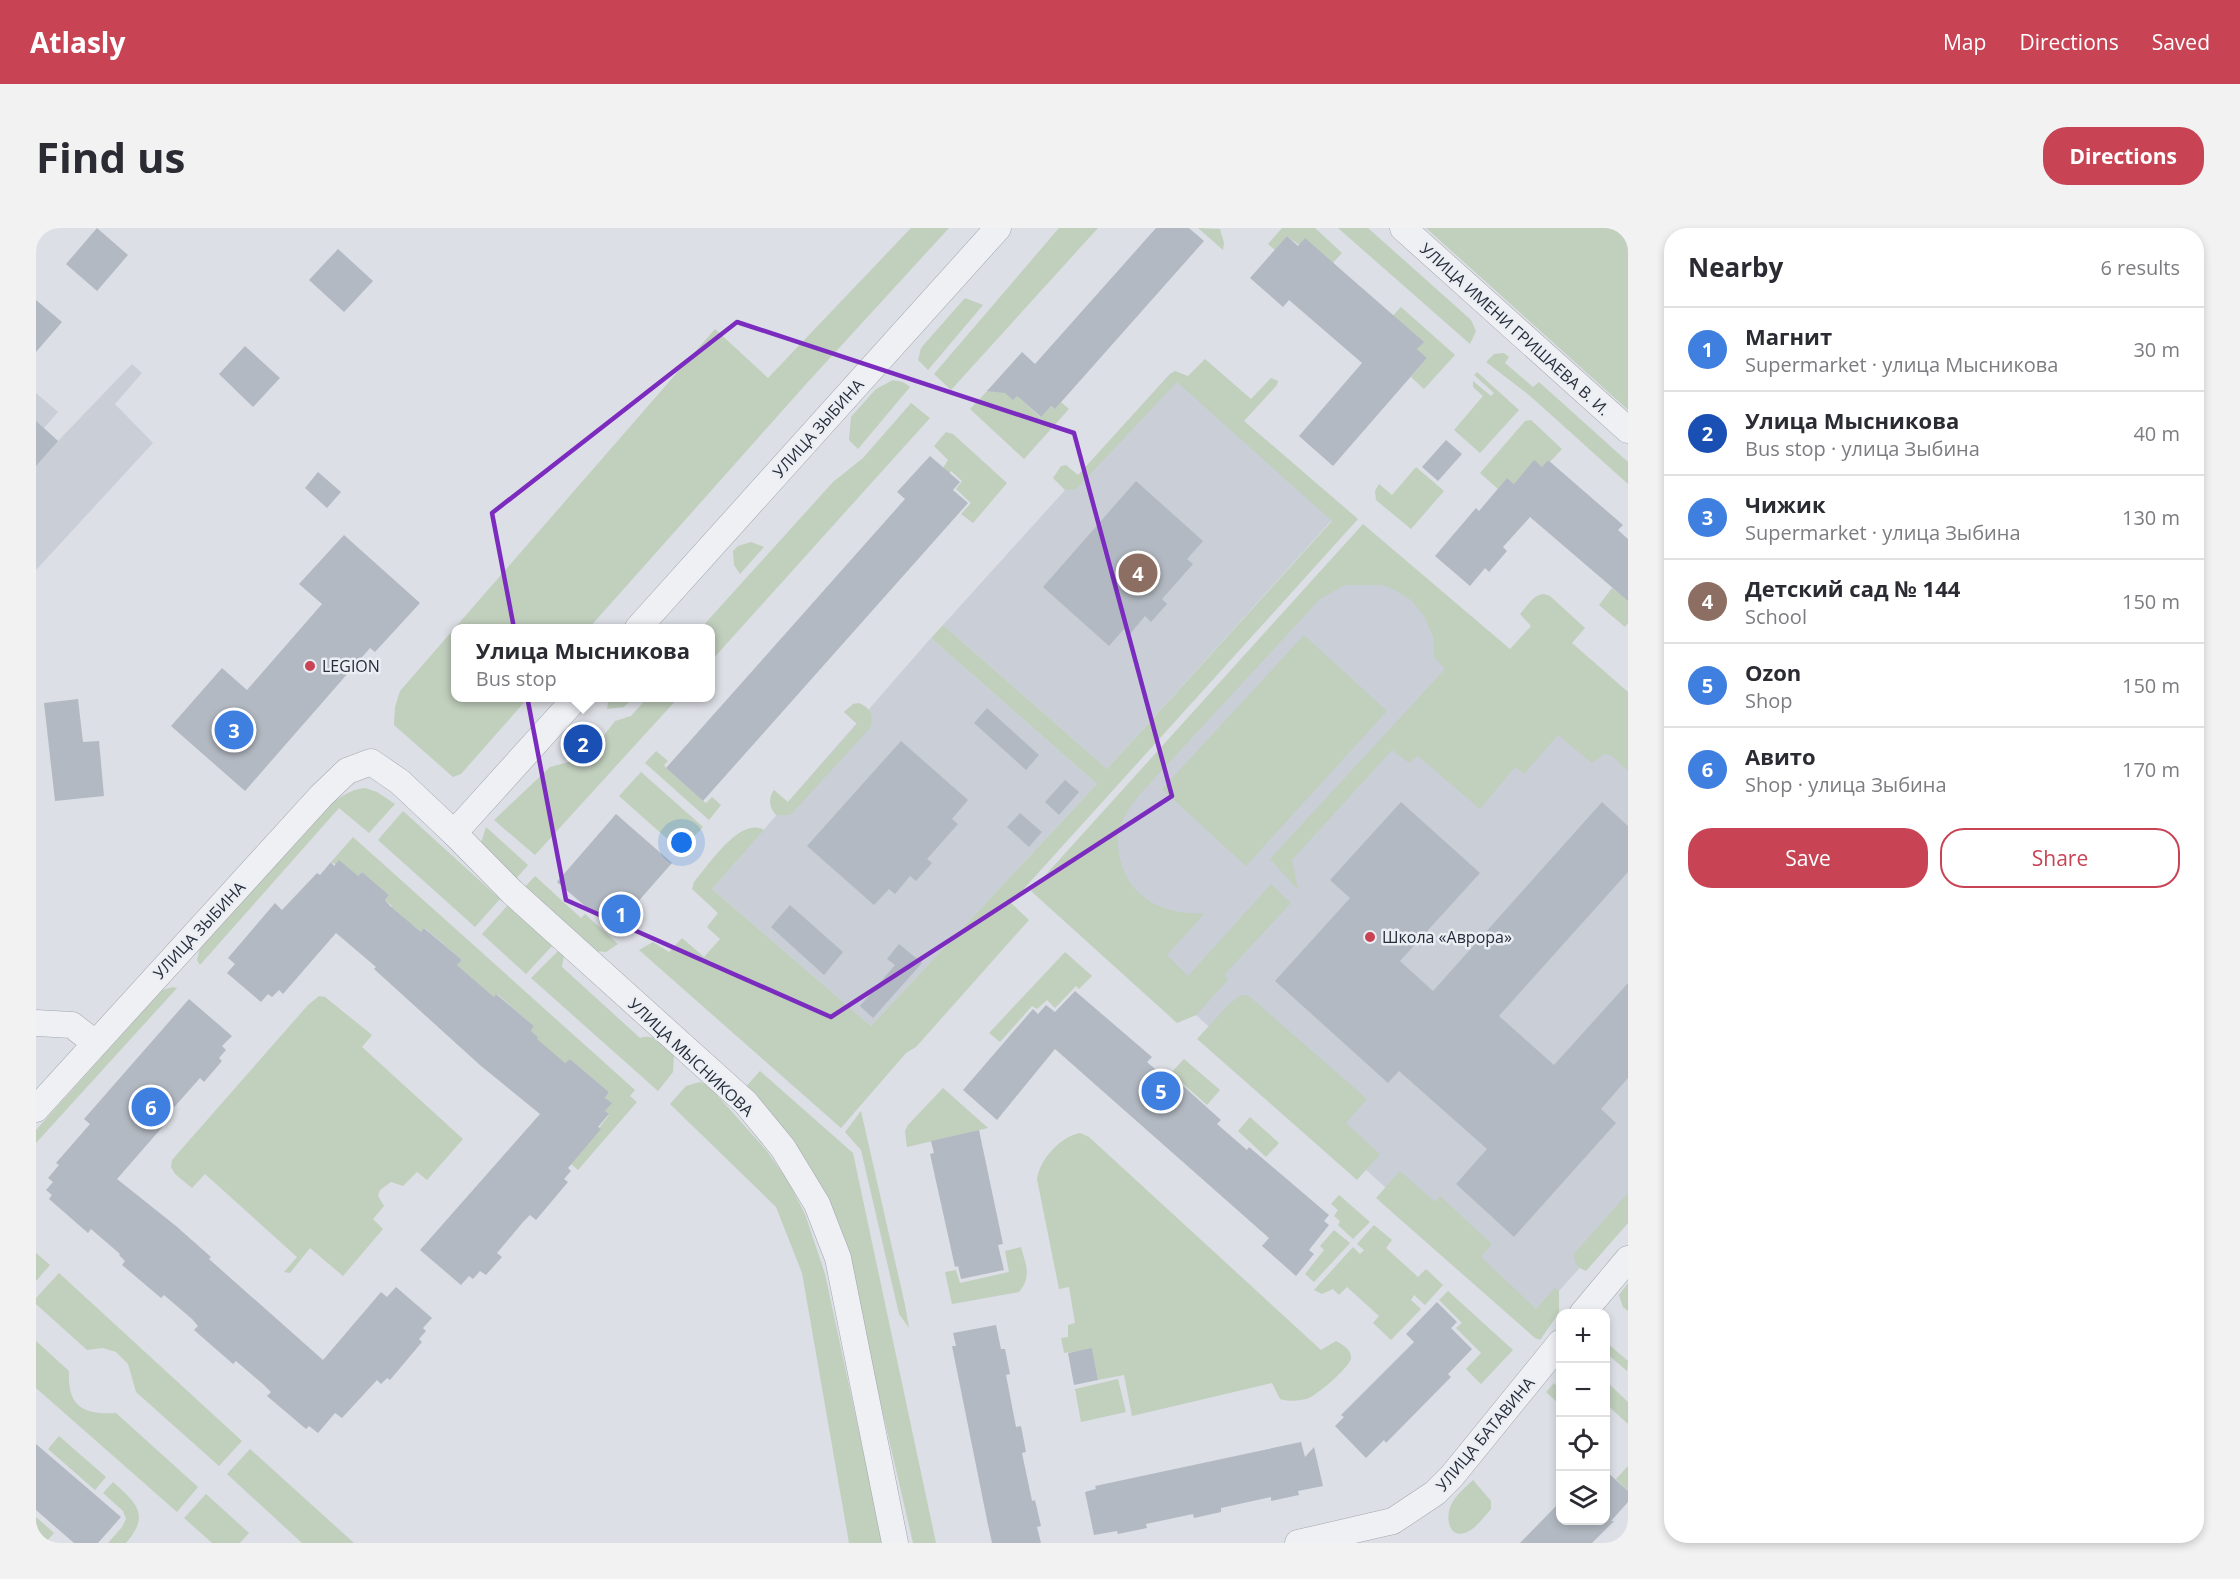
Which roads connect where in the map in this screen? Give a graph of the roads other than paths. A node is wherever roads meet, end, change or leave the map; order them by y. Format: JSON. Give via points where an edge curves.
{"nodes":[{"id":1,"x":998,"y":228,"type":"edge"},
{"id":2,"x":1402,"y":228,"type":"edge"},
{"id":3,"x":1628,"y":430,"type":"edge"},
{"id":4,"x":642,"y":624,"type":"edge"},
{"id":5,"x":572,"y":702,"type":"edge"},
{"id":6,"x":370,"y":762,"type":"joint"},
{"id":7,"x":454,"y":833,"type":"junction"},
{"id":8,"x":36,"y":1023,"type":"edge"},
{"id":9,"x":95,"y":1043,"type":"junction"},
{"id":10,"x":36,"y":1108,"type":"edge"},
{"id":11,"x":1628,"y":1259,"type":"edge"},
{"id":12,"x":1586,"y":1309,"type":"edge"},
{"id":13,"x":1556,"y":1348,"type":"edge"},
{"id":14,"x":894,"y":1543,"type":"edge"},
{"id":15,"x":1298,"y":1543,"type":"edge"}],
"edges":[{"from":1,"to":4,"type":"street","name":"УЛИЦА ЗЫБИНА"},
{"from":2,"to":3,"type":"street","name":"УЛИЦА ИМЕНИ ГРИШАЕВА В. И."},
{"from":5,"to":7,"type":"street"},
{"from":6,"to":7,"type":"street","name":"УЛИЦА МЫСНИКОВА","via":[[400,782]]},
{"from":6,"to":9,"type":"street","name":"УЛИЦА ЗЫБИНА","via":[[347,771],[321,796]]},
{"from":7,"to":14,"type":"street","name":"УЛИЦА МЫСНИКОВА","via":[[512,892],[746,1104],[783,1148],[817,1204],[838,1258]]},
{"from":8,"to":9,"type":"street","via":[[72,1025]]},
{"from":9,"to":10,"type":"street","name":"УЛИЦА ЗЫБИНА"},
{"from":11,"to":12,"type":"street"},
{"from":13,"to":15,"type":"street","name":"УЛИЦА БАТАВИНА","via":[[1435,1493],[1393,1521]]}]}
